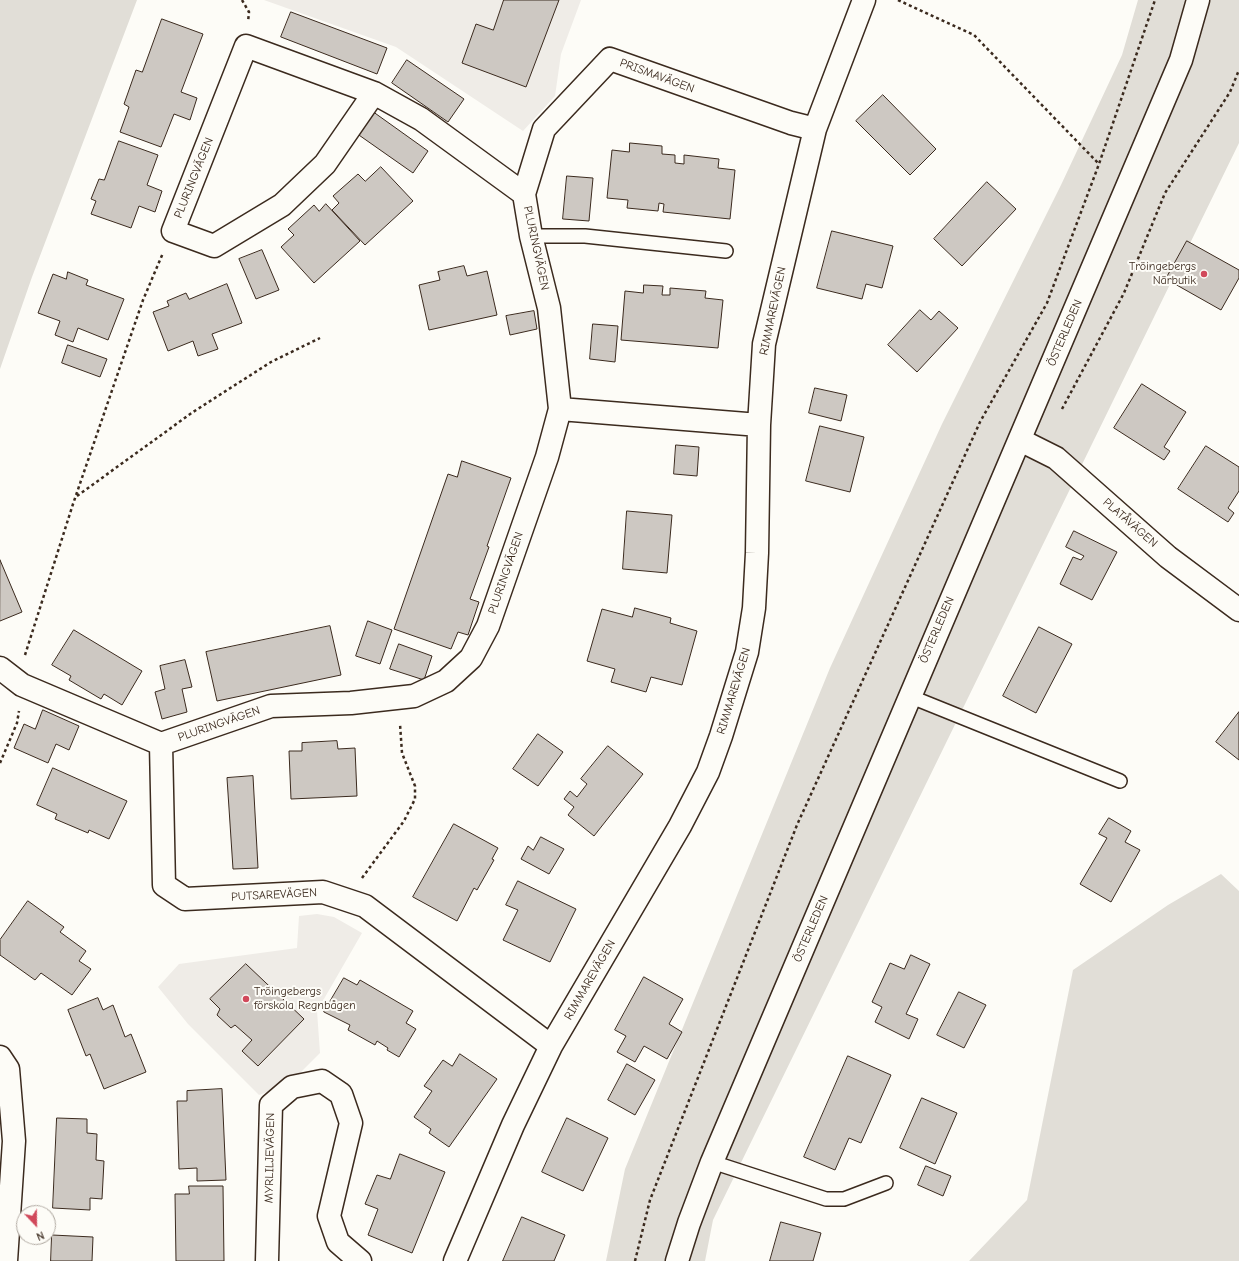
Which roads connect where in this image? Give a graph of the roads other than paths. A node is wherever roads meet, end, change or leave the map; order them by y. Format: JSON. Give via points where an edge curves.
{"nodes":[{"id":1,"x":864,"y":0,"type":"edge"},
{"id":2,"x":1198,"y":0,"type":"edge"},
{"id":3,"x":374,"y":93,"type":"junction"},
{"id":4,"x":815,"y":129,"type":"junction"},
{"id":5,"x":524,"y":194,"type":"junction"},
{"id":6,"x":532,"y":236,"type":"junction"},
{"id":7,"x":726,"y":251,"type":"dead end"},
{"id":8,"x":560,"y":409,"type":"junction"},
{"id":9,"x":759,"y":425,"type":"junction"},
{"id":10,"x":1020,"y":440,"type":"junction"},
{"id":11,"x":1239,"y":610,"type":"edge"},
{"id":12,"x":0,"y":668,"type":"edge"},
{"id":13,"x":909,"y":696,"type":"junction"},
{"id":14,"x":162,"y":744,"type":"junction"},
{"id":15,"x":1120,"y":781,"type":"dead end"},
{"id":16,"x":551,"y":1046,"type":"junction"},
{"id":17,"x":0,"y":1057,"type":"edge"},
{"id":18,"x":7,"y":1139,"type":"edge"},
{"id":19,"x":712,"y":1162,"type":"junction"},
{"id":20,"x":886,"y":1183,"type":"dead end"},
{"id":21,"x":6,"y":1261,"type":"edge"},
{"id":22,"x":267,"y":1261,"type":"edge"},
{"id":23,"x":360,"y":1261,"type":"edge"},
{"id":24,"x":454,"y":1261,"type":"edge"},
{"id":25,"x":677,"y":1261,"type":"edge"}],
"edges":[{"from":1,"to":4,"type":"street","name":"RIMMAREVÄGEN"},
{"from":2,"to":10,"type":"street","name":"ÖSTERLEDEN","via":[[1181,60]]},
{"from":3,"to":3,"type":"street","name":"PLURINGVÄGEN","via":[[246,46],[173,231],[214,246],[282,205],[325,164]]},
{"from":3,"to":5,"type":"street","name":"PLURINGVÄGEN","via":[[421,119]]},
{"from":4,"to":5,"type":"street","name":"PRISMAVÄGEN","via":[[791,123],[610,58],[544,129]]},
{"from":4,"to":9,"type":"street","name":"RIMMAREVÄGEN","via":[[764,344]]},
{"from":5,"to":6,"type":"street","name":"PLURINGVÄGEN"},
{"from":6,"to":7,"type":"lane","via":[[586,236]]},
{"from":6,"to":8,"type":"street","name":"PLURINGVÄGEN","via":[[549,308]]},
{"from":8,"to":9,"type":"street"},
{"from":8,"to":14,"type":"street","name":"PLURINGVÄGEN","via":[[547,457],[493,611],[471,658],[446,681],[414,696],[351,704],[271,706]]},
{"from":9,"to":16,"type":"street","name":"RIMMAREVÄGEN","via":[[754,608],[747,652],[721,736],[708,772],[680,826]]},
{"from":10,"to":11,"type":"street","name":"PLATÅVÄGEN","via":[[1056,458],[1168,557]]},
{"from":10,"to":13,"type":"street","name":"ÖSTERLEDEN"},
{"from":12,"to":14,"type":"street","via":[[22,685]]},
{"from":13,"to":15,"type":"lane"},
{"from":13,"to":19,"type":"street","name":"ÖSTERLEDEN"},
{"from":14,"to":16,"type":"street","name":"PUTSAREVÄGEN","via":[[164,885],[185,899],[323,892],[365,906]]},
{"from":16,"to":24,"type":"street","name":"RIMMAREVÄGEN","via":[[512,1126]]},
{"from":17,"to":18,"type":"street","via":[[8,1069]]},
{"from":18,"to":21,"type":"street"},
{"from":19,"to":20,"type":"lane","via":[[826,1199],[844,1199]]},
{"from":19,"to":25,"type":"street","name":"ÖSTERLEDEN"},
{"from":22,"to":23,"type":"street","name":"MYRLILJEVÄGEN","via":[[271,1105],[292,1087],[322,1081],[341,1094],[351,1123],[329,1216],[338,1242]]}]}
